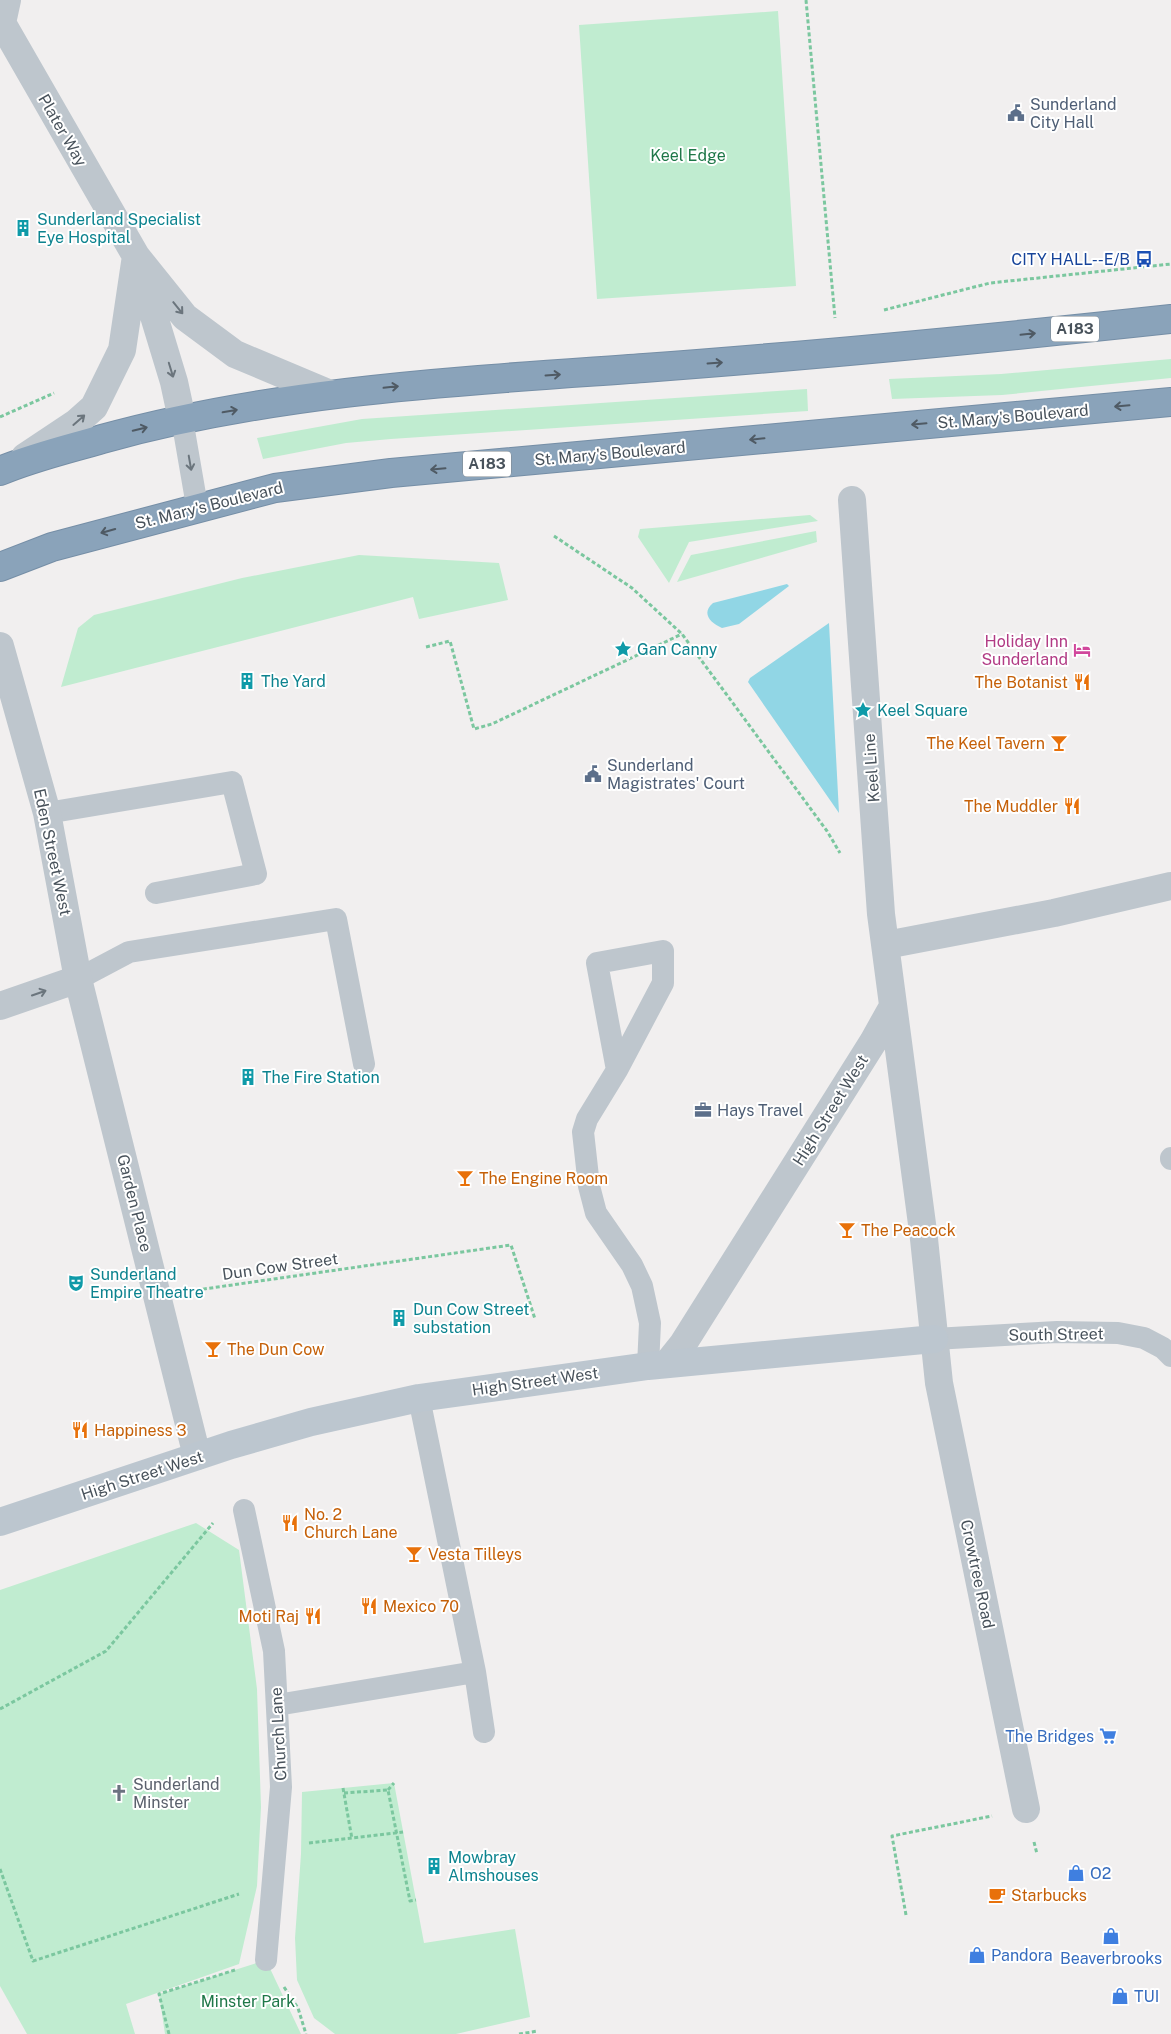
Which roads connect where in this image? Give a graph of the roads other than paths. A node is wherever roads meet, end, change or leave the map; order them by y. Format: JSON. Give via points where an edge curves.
{"nodes":[{"id":1,"x":3,"y":16,"type":"edge"},
{"id":2,"x":136,"y":256,"type":"junction"},
{"id":3,"x":1171,"y":319,"type":"edge"},
{"id":4,"x":330,"y":394,"type":"junction"},
{"id":5,"x":1171,"y":402,"type":"edge"},
{"id":6,"x":182,"y":419,"type":"junction"},
{"id":7,"x":5,"y":469,"type":"edge"},
{"id":8,"x":852,"y":500,"type":"dead end"},
{"id":9,"x":197,"y":506,"type":"junction"},
{"id":10,"x":0,"y":567,"type":"edge"},
{"id":11,"x":0,"y":646,"type":"edge"},
{"id":12,"x":47,"y":813,"type":"junction"},
{"id":13,"x":1171,"y":886,"type":"edge"},
{"id":14,"x":156,"y":892,"type":"dead end"},
{"id":15,"x":886,"y":945,"type":"junction"},
{"id":16,"x":78,"y":979,"type":"junction"},
{"id":17,"x":0,"y":1006,"type":"edge"},
{"id":18,"x":892,"y":1008,"type":"junction"},
{"id":19,"x":364,"y":1064,"type":"dead end"},
{"id":20,"x":617,"y":1070,"type":"junction"},
{"id":21,"x":934,"y":1339,"type":"junction"},
{"id":22,"x":1171,"y":1356,"type":"edge"},
{"id":23,"x":657,"y":1365,"type":"junction"},
{"id":24,"x":419,"y":1398,"type":"junction"},
{"id":25,"x":197,"y":1456,"type":"junction"},
{"id":26,"x":244,"y":1510,"type":"dead end"},
{"id":27,"x":0,"y":1522,"type":"edge"},
{"id":28,"x":476,"y":1672,"type":"junction"},
{"id":29,"x":277,"y":1705,"type":"junction"},
{"id":30,"x":484,"y":1732,"type":"dead end"},
{"id":31,"x":1026,"y":1809,"type":"road end"},
{"id":32,"x":266,"y":1960,"type":"road end"}],
"edges":[{"from":1,"to":2,"type":"street","name":"Plater Way"},
{"from":2,"to":4,"type":"street","one_way":true,"via":[[186,317],[208,336],[235,354]]},
{"from":2,"to":6,"type":"street","one_way":true},
{"from":7,"to":2,"type":"street","one_way":true,"via":[[50,442],[94,407],[122,350]]},
{"from":4,"to":3,"type":"highway","number":"A183","one_way":true,"via":[[838,354]]},
{"from":6,"to":4,"type":"highway","number":"A183","one_way":true},
{"from":5,"to":9,"type":"highway","name":"St. Mary's Boulevard","number":"A183","one_way":true,"via":[[391,473],[275,488]]},
{"from":7,"to":6,"type":"highway","number":"A183","one_way":true},
{"from":6,"to":9,"type":"lane","one_way":true},
{"from":8,"to":15,"type":"street","name":"Keel Line","via":[[881,914]]},
{"from":9,"to":10,"type":"highway","name":"St. Mary's Boulevard","number":"A183","one_way":true,"via":[[52,547]]},
{"from":11,"to":12,"type":"street","name":"Eden Street West"},
{"from":12,"to":14,"type":"lane","via":[[232,782],[256,874]]},
{"from":12,"to":16,"type":"street","name":"Eden Street West"},
{"from":13,"to":15,"type":"street","via":[[1054,913]]},
{"from":15,"to":18,"type":"street","name":"Keel Line"},
{"from":17,"to":16,"type":"street","one_way":true},
{"from":16,"to":19,"type":"lane","via":[[129,952],[336,919]]},
{"from":16,"to":25,"type":"street","name":"Garden Place"},
{"from":18,"to":21,"type":"street","name":"Crowtree Road","via":[[924,1239]]},
{"from":18,"to":23,"type":"street","name":"High Street West","via":[[683,1344]]},
{"from":20,"to":20,"type":"lane","via":[[663,983],[663,952],[597,963]]},
{"from":20,"to":23,"type":"lane","via":[[583,1132],[589,1186],[596,1213],[632,1265],[642,1286]]},
{"from":21,"to":22,"type":"lane","name":"South Street","via":[[1057,1332],[1118,1333],[1144,1338]]},
{"from":21,"to":23,"type":"street"},
{"from":21,"to":31,"type":"street","name":"Crowtree Road","via":[[938,1383]]},
{"from":23,"to":24,"type":"street","name":"High Street West"},
{"from":24,"to":25,"type":"street","name":"High Street West","via":[[311,1422]]},
{"from":24,"to":28,"type":"lane"},
{"from":25,"to":27,"type":"street","name":"High Street West"},
{"from":26,"to":29,"type":"lane","name":"Church Lane","via":[[274,1650]]},
{"from":28,"to":29,"type":"lane"},
{"from":28,"to":30,"type":"lane"},
{"from":29,"to":32,"type":"lane","name":"Church Lane","via":[[281,1787]]}]}
